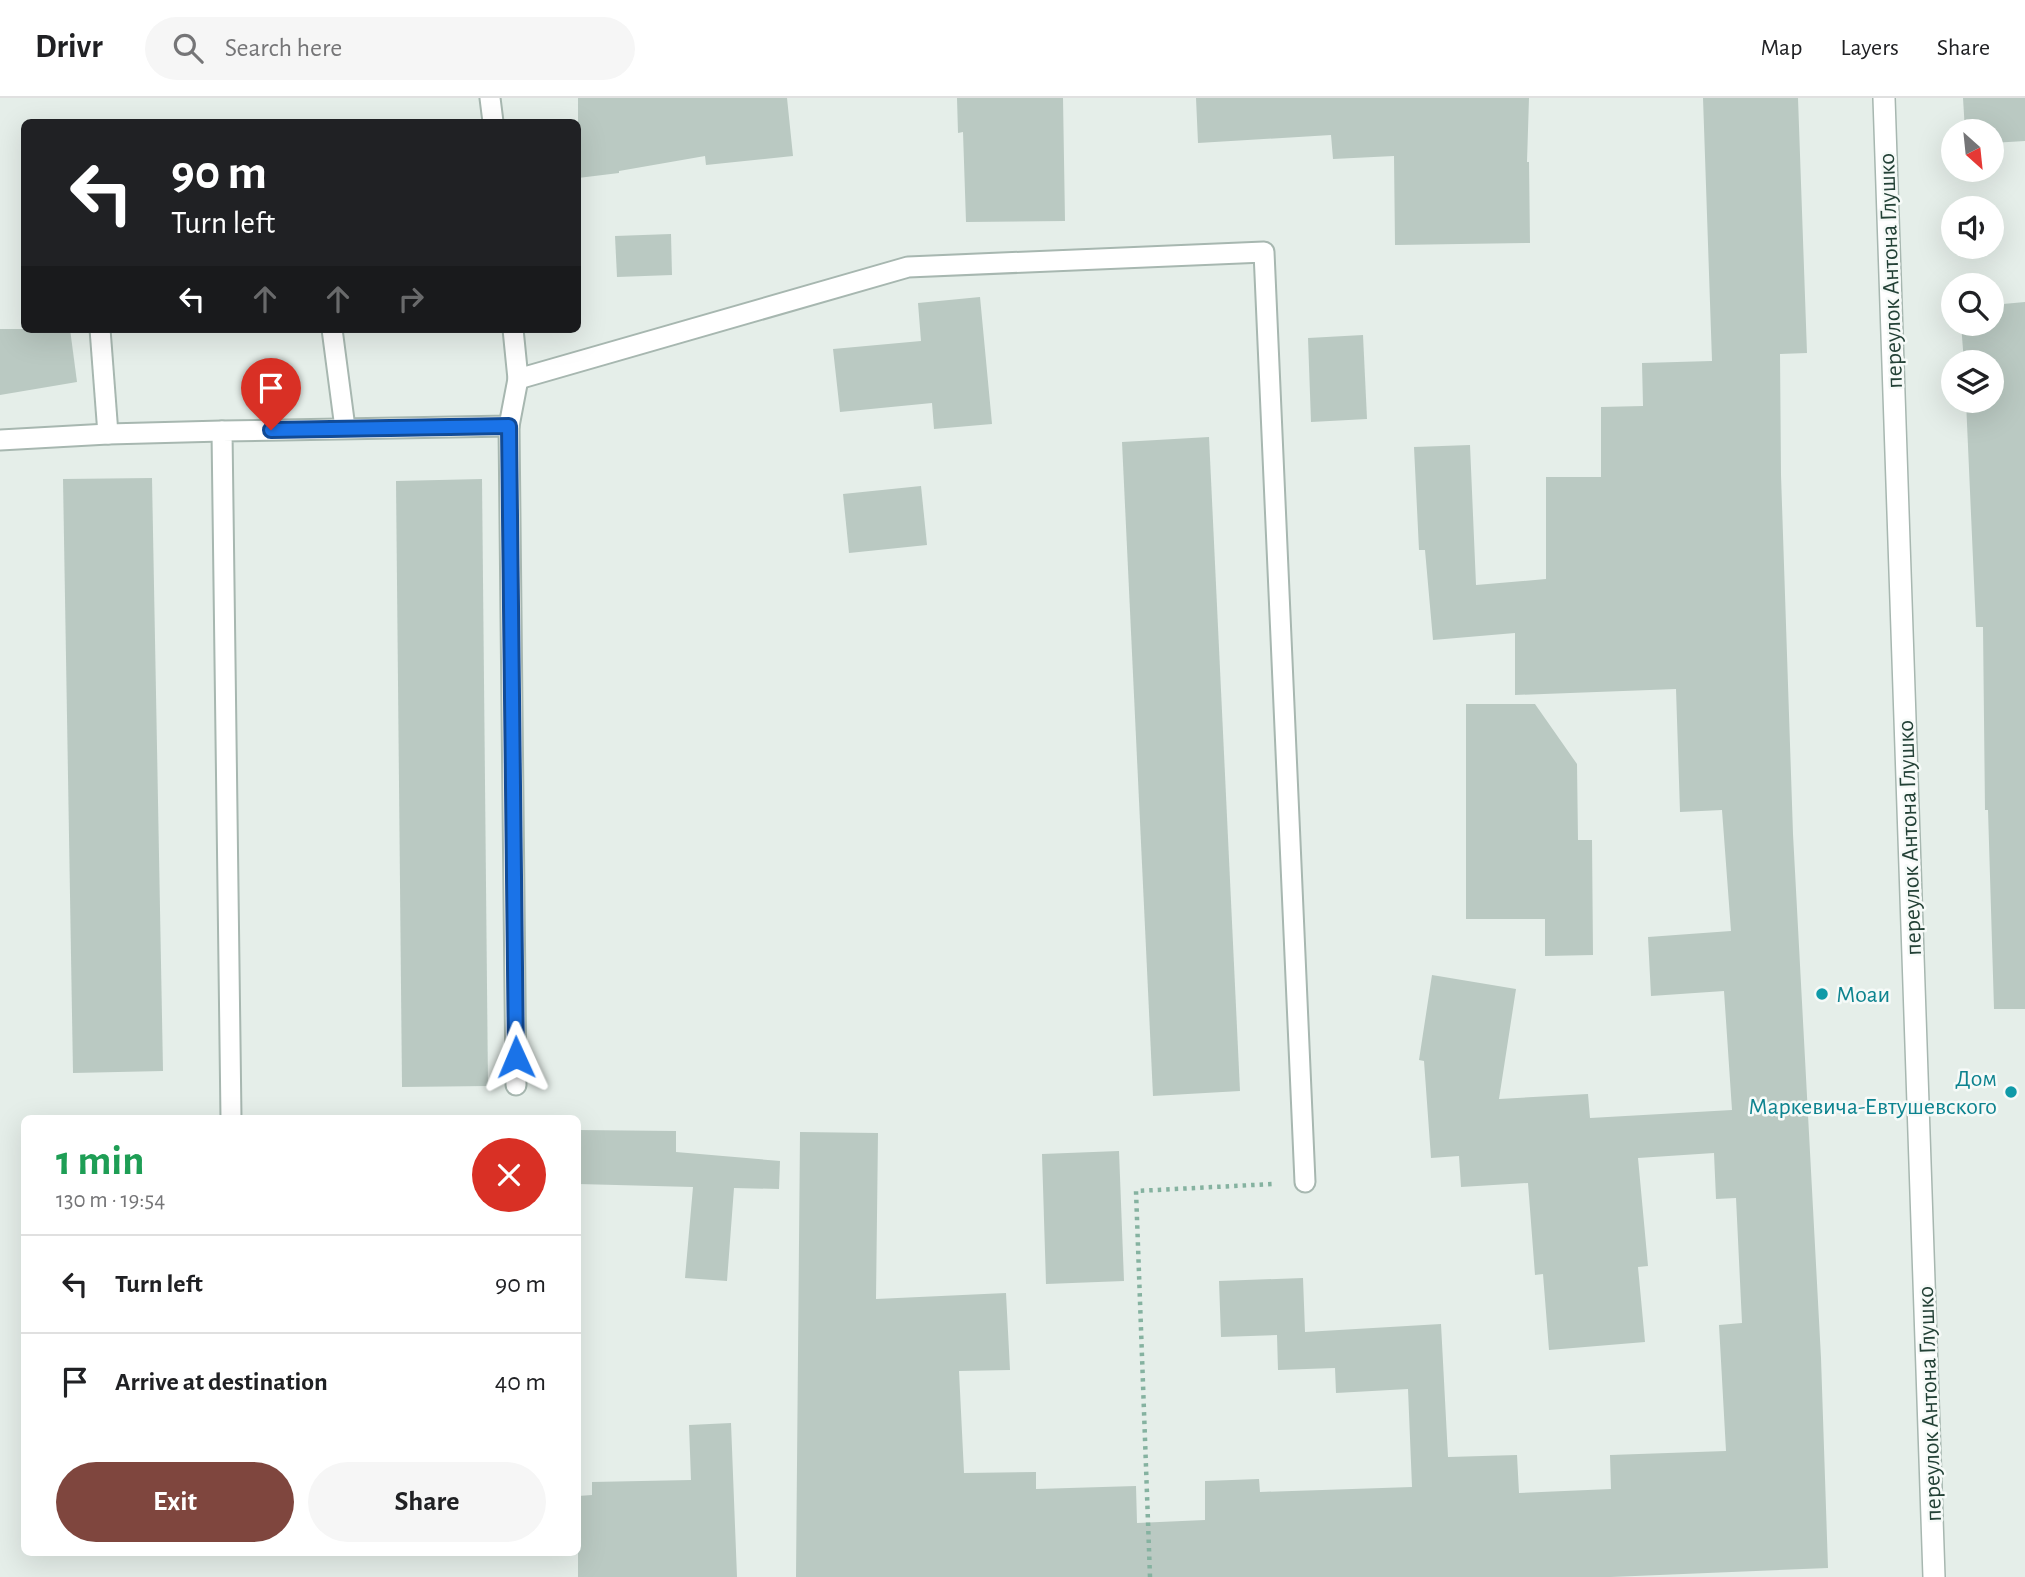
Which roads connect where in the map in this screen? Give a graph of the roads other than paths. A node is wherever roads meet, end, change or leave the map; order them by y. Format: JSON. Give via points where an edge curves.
{"nodes":[{"id":1,"x":490,"y":98,"type":"edge"},
{"id":2,"x":1884,"y":98,"type":"edge"},
{"id":3,"x":493,"y":119,"type":"edge"},
{"id":4,"x":100,"y":333,"type":"edge"},
{"id":5,"x":333,"y":333,"type":"edge"},
{"id":6,"x":513,"y":333,"type":"edge"},
{"id":7,"x":518,"y":379,"type":"junction"},
{"id":8,"x":509,"y":426,"type":"junction"},
{"id":9,"x":345,"y":428,"type":"junction"},
{"id":10,"x":222,"y":432,"type":"junction"},
{"id":11,"x":108,"y":434,"type":"junction"},
{"id":12,"x":0,"y":440,"type":"edge"},
{"id":13,"x":516,"y":1084,"type":"dead end"},
{"id":14,"x":231,"y":1115,"type":"edge"},
{"id":15,"x":1305,"y":1182,"type":"road end"},
{"id":16,"x":1934,"y":1577,"type":"edge"}],
"edges":[{"from":1,"to":3,"type":"lane"},
{"from":2,"to":16,"type":"street","name":"переулок Антона Глушко"},
{"from":4,"to":11,"type":"lane"},
{"from":5,"to":9,"type":"lane"},
{"from":6,"to":7,"type":"lane"},
{"from":7,"to":8,"type":"lane"},
{"from":7,"to":15,"type":"lane","via":[[908,267],[1264,252]]},
{"from":8,"to":9,"type":"lane"},
{"from":8,"to":13,"type":"lane"},
{"from":9,"to":10,"type":"lane"},
{"from":10,"to":11,"type":"lane"},
{"from":10,"to":14,"type":"lane"},
{"from":11,"to":12,"type":"lane"}]}
